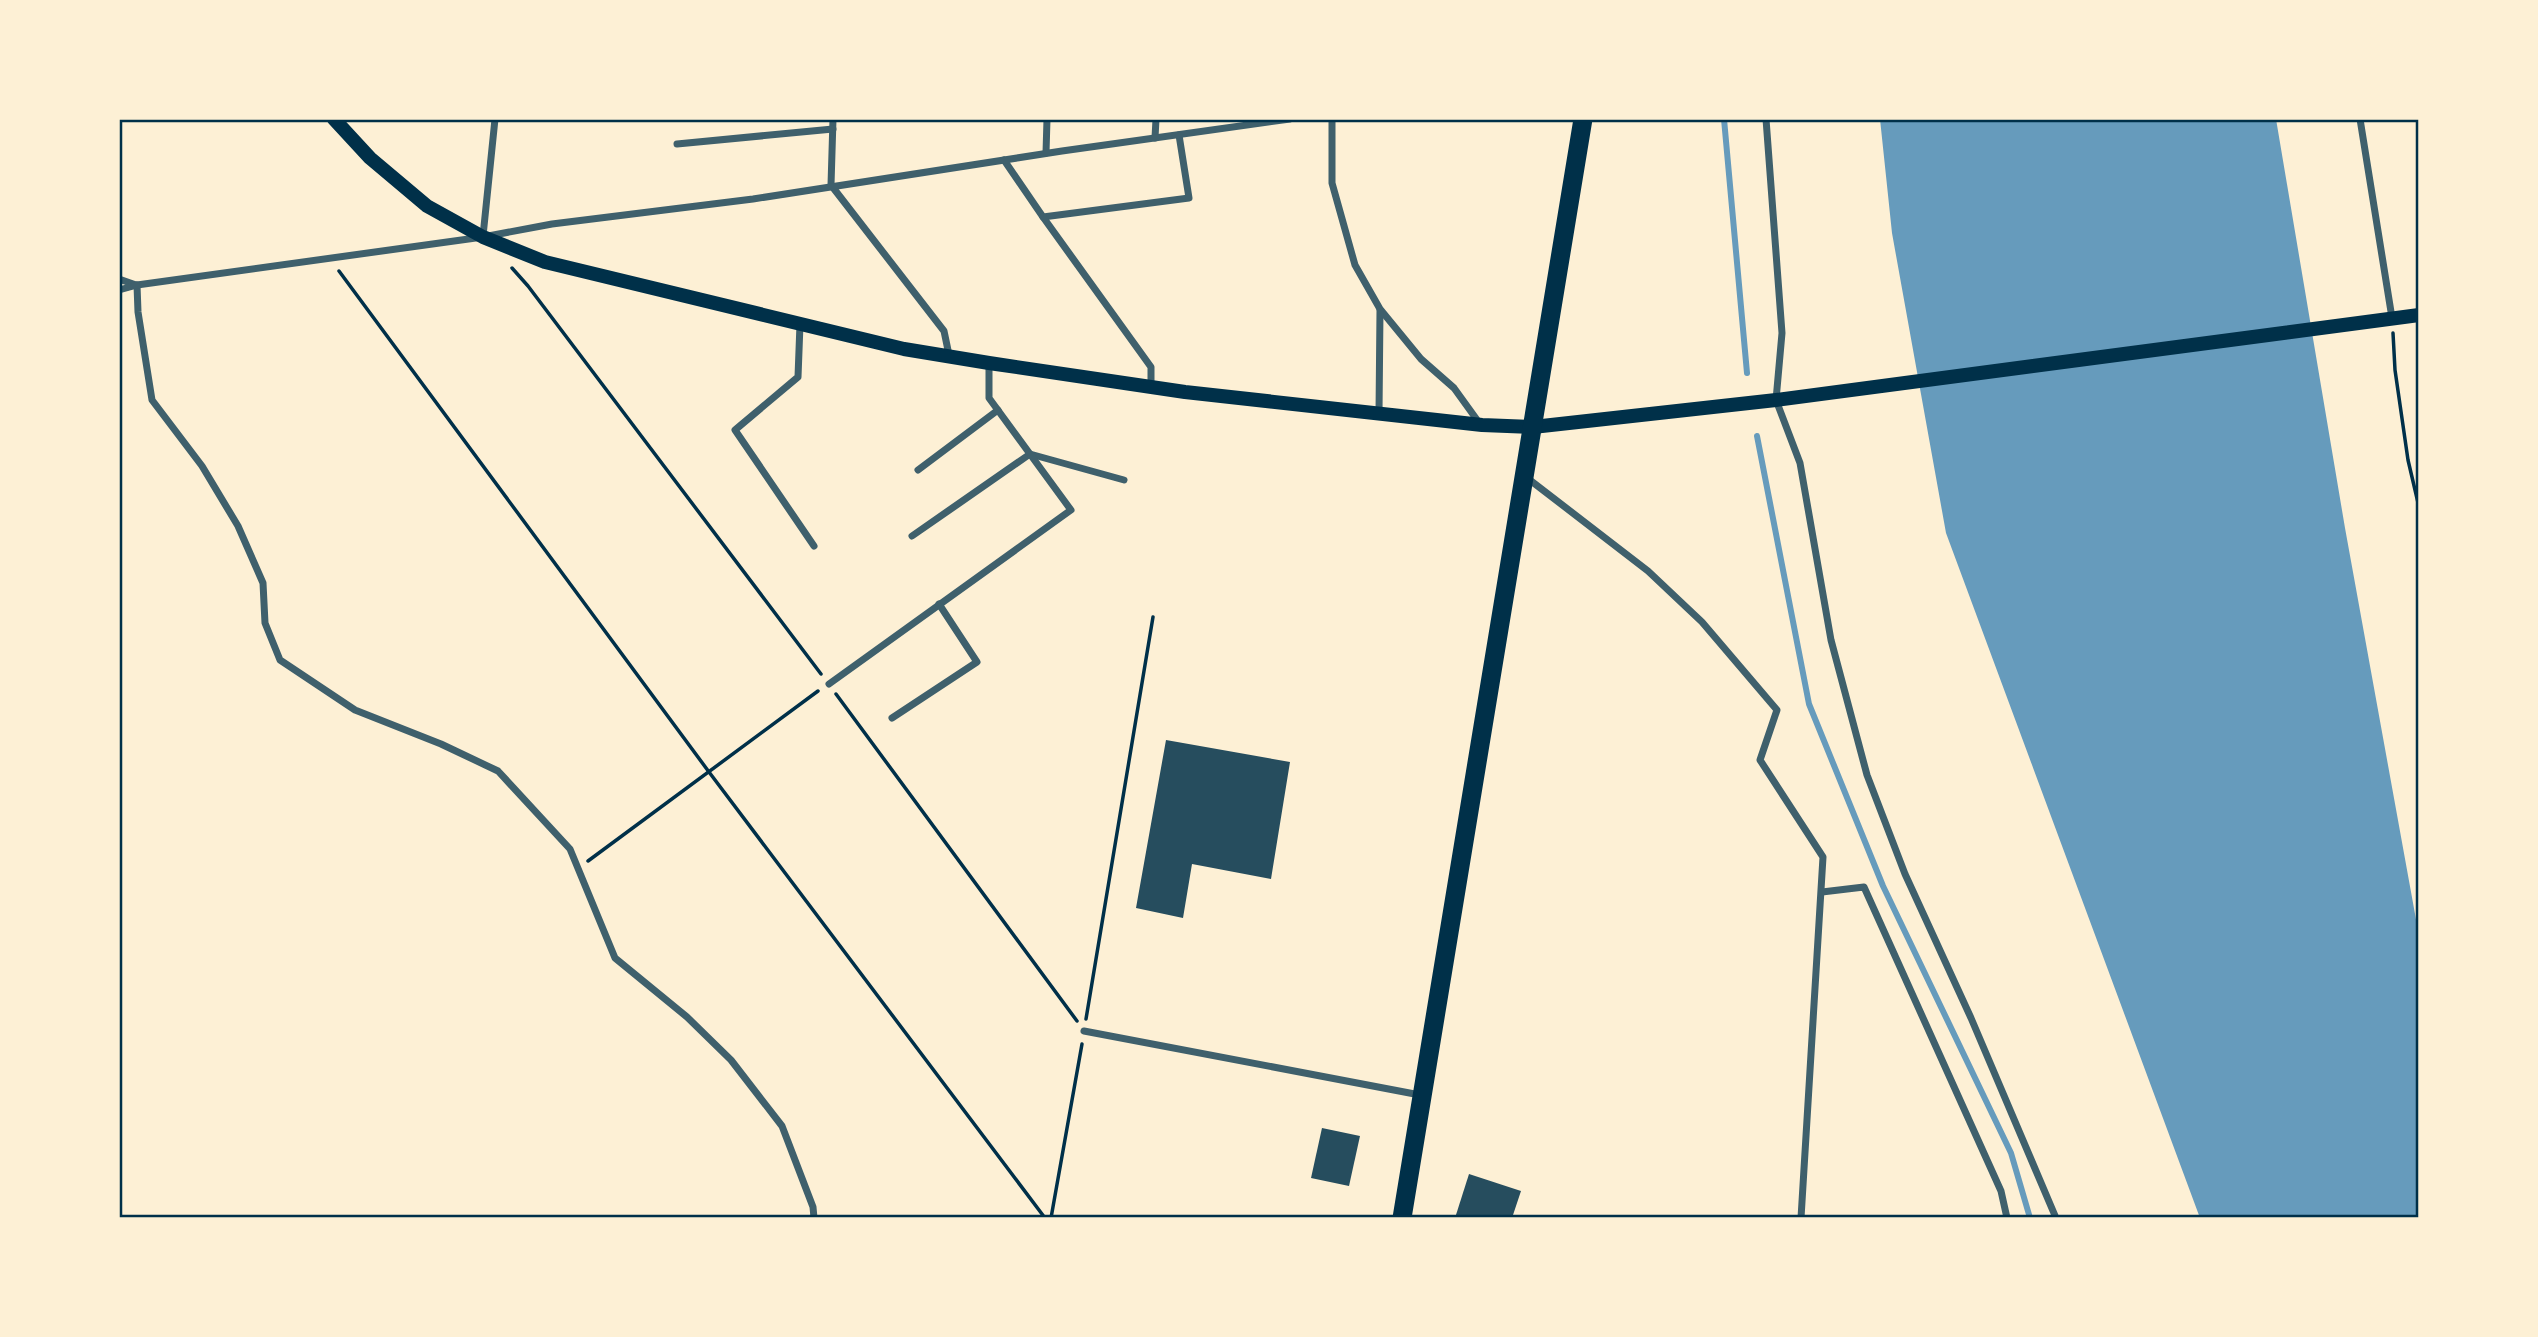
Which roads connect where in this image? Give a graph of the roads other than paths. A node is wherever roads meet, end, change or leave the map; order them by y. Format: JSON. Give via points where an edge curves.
{"nodes":[{"id":1,"x":334,"y":119,"type":"edge"},
{"id":2,"x":495,"y":119,"type":"edge"},
{"id":3,"x":834,"y":119,"type":"edge"},
{"id":4,"x":1047,"y":119,"type":"edge"},
{"id":5,"x":1156,"y":119,"type":"edge"},
{"id":6,"x":1290,"y":119,"type":"edge"},
{"id":7,"x":1332,"y":119,"type":"edge"},
{"id":8,"x":1583,"y":119,"type":"edge"},
{"id":9,"x":1766,"y":119,"type":"edge"},
{"id":10,"x":2360,"y":119,"type":"edge"},
{"id":11,"x":833,"y":128,"type":"junction"},
{"id":12,"x":1179,"y":135,"type":"junction"},
{"id":13,"x":1155,"y":138,"type":"junction"},
{"id":14,"x":677,"y":144,"type":"dead end"},
{"id":15,"x":1046,"y":153,"type":"junction"},
{"id":16,"x":1004,"y":160,"type":"junction"},
{"id":17,"x":831,"y":185,"type":"junction"},
{"id":18,"x":1043,"y":217,"type":"junction"},
{"id":19,"x":483,"y":237,"type":"junction"},
{"id":20,"x":119,"y":279,"type":"edge"},
{"id":21,"x":137,"y":285,"type":"junction"},
{"id":22,"x":119,"y":290,"type":"edge"},
{"id":23,"x":1380,"y":309,"type":"junction"},
{"id":24,"x":2419,"y":315,"type":"edge"},
{"id":25,"x":2392,"y":318,"type":"junction"},
{"id":26,"x":800,"y":323,"type":"junction"},
{"id":27,"x":949,"y":356,"type":"junction"},
{"id":28,"x":989,"y":363,"type":"junction"},
{"id":29,"x":1151,"y":387,"type":"junction"},
{"id":30,"x":1776,"y":400,"type":"junction"},
{"id":31,"x":998,"y":411,"type":"junction"},
{"id":32,"x":1379,"y":414,"type":"junction"},
{"id":33,"x":1482,"y":425,"type":"junction"},
{"id":34,"x":1533,"y":427,"type":"junction"},
{"id":35,"x":1030,"y":454,"type":"junction"},
{"id":36,"x":918,"y":470,"type":"dead end"},
{"id":37,"x":1525,"y":476,"type":"junction"},
{"id":38,"x":1124,"y":480,"type":"dead end"},
{"id":39,"x":912,"y":536,"type":"dead end"},
{"id":40,"x":814,"y":545,"type":"dead end"},
{"id":41,"x":939,"y":604,"type":"junction"},
{"id":42,"x":829,"y":684,"type":"road end"},
{"id":43,"x":891,"y":718,"type":"dead end"},
{"id":44,"x":1822,"y":892,"type":"junction"},
{"id":45,"x":1084,"y":1031,"type":"road end"},
{"id":46,"x":1423,"y":1095,"type":"junction"},
{"id":47,"x":814,"y":1218,"type":"edge"},
{"id":48,"x":1402,"y":1218,"type":"edge"},
{"id":49,"x":1801,"y":1218,"type":"edge"},
{"id":50,"x":2007,"y":1218,"type":"edge"},
{"id":51,"x":2056,"y":1218,"type":"edge"}],
"edges":[{"from":1,"to":19,"type":"main road","via":[[370,158],[426,206]]},
{"from":2,"to":19,"type":"street"},
{"from":3,"to":11,"type":"street"},
{"from":4,"to":15,"type":"street"},
{"from":5,"to":13,"type":"street"},
{"from":6,"to":12,"type":"street"},
{"from":7,"to":23,"type":"street","via":[[1332,183],[1355,265]]},
{"from":8,"to":34,"type":"highway"},
{"from":9,"to":30,"type":"street","via":[[1782,333]]},
{"from":10,"to":25,"type":"street"},
{"from":11,"to":14,"type":"street"},
{"from":11,"to":17,"type":"street"},
{"from":12,"to":13,"type":"street"},
{"from":12,"to":18,"type":"street","via":[[1189,198]]},
{"from":13,"to":15,"type":"street"},
{"from":15,"to":16,"type":"street"},
{"from":16,"to":17,"type":"street"},
{"from":16,"to":18,"type":"street"},
{"from":17,"to":19,"type":"street"},
{"from":17,"to":27,"type":"street","via":[[944,331]]},
{"from":18,"to":29,"type":"street","via":[[1151,367]]},
{"from":19,"to":21,"type":"street"},
{"from":19,"to":26,"type":"main road","via":[[545,262]]},
{"from":20,"to":21,"type":"street"},
{"from":21,"to":22,"type":"street"},
{"from":21,"to":47,"type":"street","via":[[152,400],[202,466],[238,526],[263,583],[265,623],[280,660],[355,710],[498,771],[570,849],[615,958],[687,1017],[730,1060],[782,1126]]},
{"from":23,"to":32,"type":"street"},
{"from":23,"to":33,"type":"street","via":[[1421,359],[1454,387]]},
{"from":24,"to":25,"type":"main road"},
{"from":25,"to":30,"type":"main road"},
{"from":26,"to":27,"type":"main road"},
{"from":26,"to":40,"type":"street","via":[[799,377],[735,430]]},
{"from":27,"to":28,"type":"main road"},
{"from":28,"to":29,"type":"main road"},
{"from":28,"to":31,"type":"street","via":[[989,398]]},
{"from":29,"to":32,"type":"main road"},
{"from":30,"to":34,"type":"main road"},
{"from":30,"to":51,"type":"street","via":[[1800,463],[1831,640],[1867,775],[1905,874]]},
{"from":31,"to":35,"type":"street"},
{"from":31,"to":36,"type":"street"},
{"from":32,"to":33,"type":"main road"},
{"from":33,"to":34,"type":"main road"},
{"from":34,"to":37,"type":"highway"},
{"from":35,"to":38,"type":"street"},
{"from":35,"to":39,"type":"street"},
{"from":35,"to":41,"type":"street","via":[[1071,510]]},
{"from":37,"to":44,"type":"street","via":[[1657,580],[1702,622],[1777,710],[1760,760],[1823,858]]},
{"from":37,"to":46,"type":"highway"},
{"from":41,"to":42,"type":"street"},
{"from":41,"to":43,"type":"street","via":[[977,662]]},
{"from":44,"to":49,"type":"street"},
{"from":44,"to":50,"type":"street","via":[[1864,887],[2001,1191]]},
{"from":45,"to":46,"type":"street"},
{"from":46,"to":48,"type":"highway"}]}
